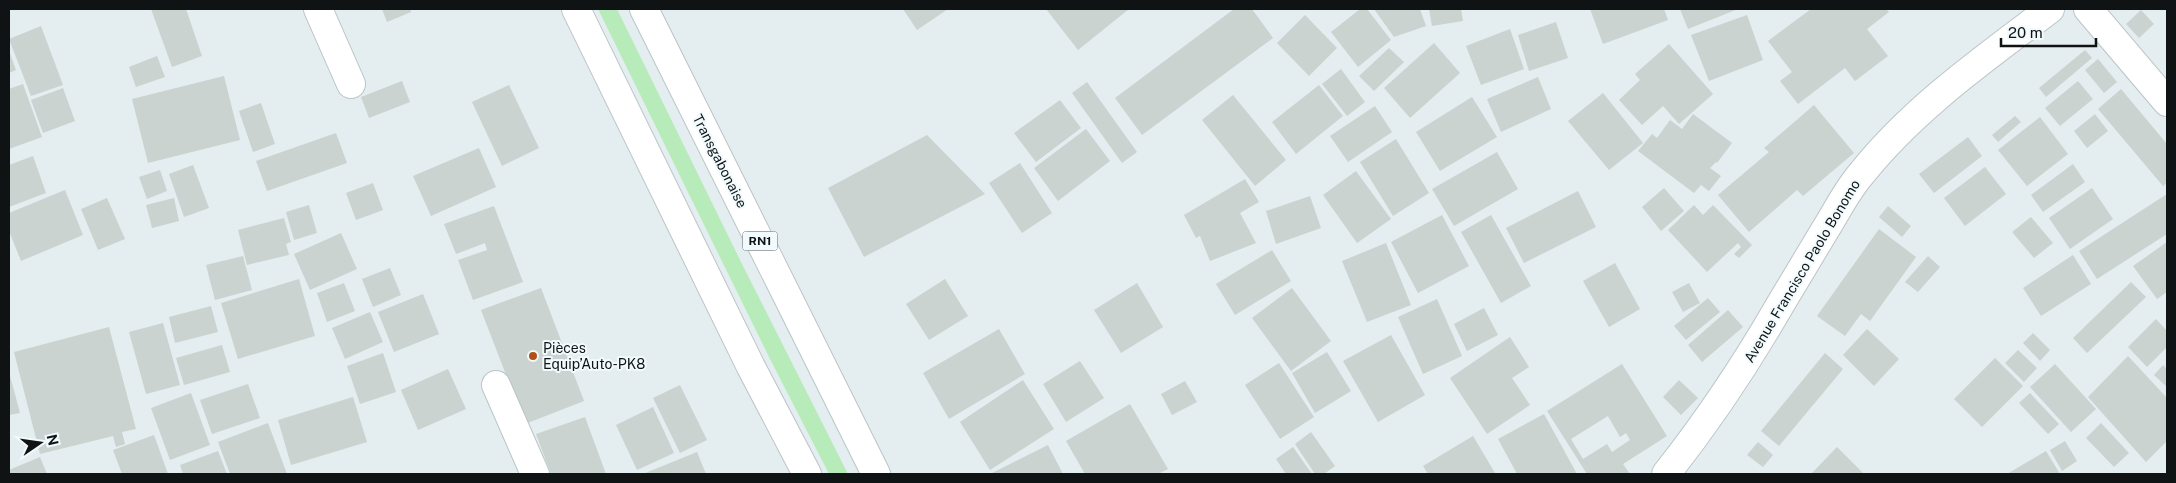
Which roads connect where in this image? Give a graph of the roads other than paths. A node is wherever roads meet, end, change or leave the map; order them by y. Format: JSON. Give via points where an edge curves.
{"nodes":[{"id":1,"x":318,"y":9,"type":"edge"},
{"id":2,"x":576,"y":9,"type":"edge"},
{"id":3,"x":644,"y":9,"type":"edge"},
{"id":4,"x":2050,"y":9,"type":"edge"},
{"id":5,"x":2088,"y":9,"type":"edge"},
{"id":6,"x":351,"y":84,"type":"dead end"},
{"id":7,"x":2167,"y":102,"type":"edge"},
{"id":8,"x":496,"y":385,"type":"dead end"},
{"id":9,"x":535,"y":474,"type":"edge"},
{"id":10,"x":807,"y":474,"type":"edge"},
{"id":11,"x":876,"y":474,"type":"edge"},
{"id":12,"x":1666,"y":474,"type":"edge"}],
"edges":[{"from":1,"to":6,"type":"main road"},
{"from":2,"to":10,"type":"main road"},
{"from":3,"to":11,"type":"main road","name":"Transgabonaise","number":"RN1"},
{"from":4,"to":12,"type":"main road","name":"Avenue Francisco Paolo Bonomo","via":[[1917,114],[1861,173],[1746,362]]},
{"from":5,"to":7,"type":"main road"},
{"from":8,"to":9,"type":"main road"}]}
